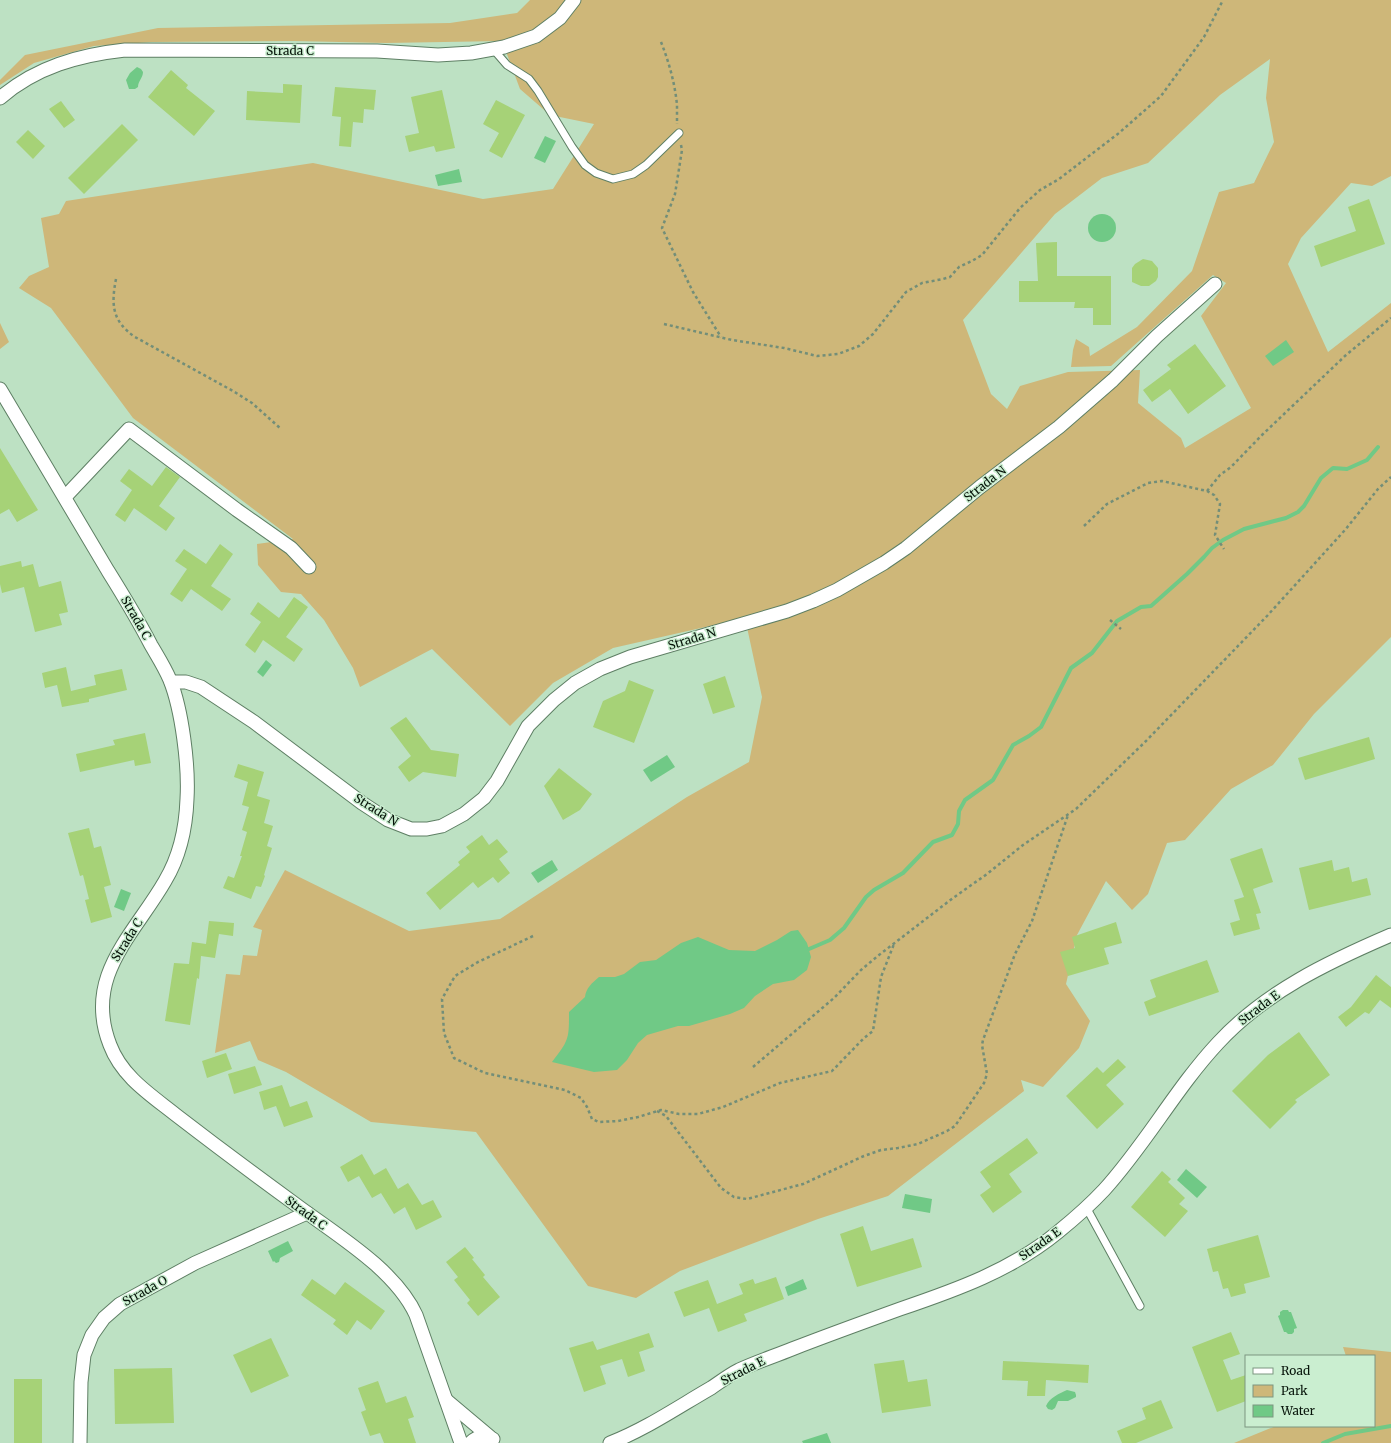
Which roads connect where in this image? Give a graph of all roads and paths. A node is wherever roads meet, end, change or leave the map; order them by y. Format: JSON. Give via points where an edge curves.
{"nodes":[{"id":1,"x":574,"y":0,"type":"edge"},
{"id":2,"x":1223,"y":0,"type":"edge"},
{"id":3,"x":661,"y":42,"type":"dead end"},
{"id":4,"x":494,"y":50,"type":"junction"},
{"id":5,"x":0,"y":98,"type":"edge"},
{"id":6,"x":679,"y":133,"type":"junction"},
{"id":7,"x":116,"y":279,"type":"dead end"},
{"id":8,"x":1215,"y":284,"type":"dead end"},
{"id":9,"x":1391,"y":318,"type":"edge"},
{"id":10,"x":664,"y":324,"type":"dead end"},
{"id":11,"x":722,"y":338,"type":"junction"},
{"id":12,"x":0,"y":389,"type":"edge"},
{"id":13,"x":280,"y":428,"type":"dead end"},
{"id":14,"x":1391,"y":477,"type":"edge"},
{"id":15,"x":1207,"y":491,"type":"junction"},
{"id":16,"x":65,"y":497,"type":"junction"},
{"id":17,"x":1084,"y":526,"type":"dead end"},
{"id":18,"x":1223,"y":548,"type":"dead end"},
{"id":19,"x":309,"y":567,"type":"dead end"},
{"id":20,"x":1110,"y":620,"type":"dead end"},
{"id":21,"x":1120,"y":628,"type":"dead end"},
{"id":22,"x":171,"y":682,"type":"junction"},
{"id":23,"x":1068,"y":814,"type":"junction"},
{"id":24,"x":1391,"y":935,"type":"edge"},
{"id":25,"x":532,"y":936,"type":"dead end"},
{"id":26,"x":894,"y":944,"type":"junction"},
{"id":27,"x":753,"y":1067,"type":"dead end"},
{"id":28,"x":657,"y":1111,"type":"junction"},
{"id":29,"x":669,"y":1111,"type":"junction"},
{"id":30,"x":666,"y":1116,"type":"junction"},
{"id":31,"x":1086,"y":1207,"type":"junction"},
{"id":32,"x":306,"y":1213,"type":"junction"},
{"id":33,"x":1140,"y":1306,"type":"dead end"},
{"id":34,"x":446,"y":1400,"type":"junction"},
{"id":35,"x":495,"y":1441,"type":"edge"},
{"id":36,"x":80,"y":1443,"type":"edge"},
{"id":37,"x":461,"y":1443,"type":"edge"},
{"id":38,"x":470,"y":1443,"type":"edge"},
{"id":39,"x":610,"y":1443,"type":"edge"}],
"edges":[{"from":1,"to":4,"type":"street","name":"Strada C","via":[[560,18],[536,36]]},
{"from":2,"to":11,"type":"path","via":[[1204,37],[1161,96],[1119,133],[1059,179],[1040,190],[1020,208],[982,255],[959,267],[950,277],[922,283],[906,292],[873,334],[859,346],[838,354],[817,356]]},
{"from":3,"to":6,"type":"path","via":[[672,77]]},
{"from":4,"to":5,"type":"street","name":"Strada C","via":[[454,55],[377,51],[125,50],[84,56],[55,65],[31,76]]},
{"from":4,"to":6,"type":"lane","via":[[507,65],[529,79],[572,147],[585,165],[596,173],[613,179],[633,174]]},
{"from":6,"to":11,"type":"path","via":[[682,150],[675,194],[662,228],[693,292]]},
{"from":7,"to":13,"type":"path","via":[[114,310],[125,330],[252,403]]},
{"from":8,"to":22,"type":"street","name":"Strada N","via":[[1065,422],[884,563],[813,601],[630,657],[575,683],[528,726],[497,781],[484,798],[464,814],[442,826],[411,829],[388,820],[254,722],[201,687],[186,682]]},
{"from":9,"to":15,"type":"path","via":[[1346,355],[1220,475]]},
{"from":10,"to":11,"type":"path"},
{"from":12,"to":16,"type":"street","name":"Strada C"},
{"from":14,"to":23,"type":"path","via":[[1268,616],[1146,742]]},
{"from":15,"to":17,"type":"path","via":[[1162,481],[1148,482],[1107,504]]},
{"from":15,"to":18,"type":"path","via":[[1214,495],[1220,504],[1215,535]]},
{"from":16,"to":19,"type":"street","via":[[129,429],[291,548]]},
{"from":16,"to":22,"type":"street","name":"Strada C"},
{"from":20,"to":21,"type":"path"},
{"from":22,"to":32,"type":"street","name":"Strada C","via":[[179,715],[187,775],[184,832],[166,880],[109,969],[103,1001],[107,1036],[119,1064],[145,1091]]},
{"from":23,"to":26,"type":"path","via":[[1023,845]]},
{"from":23,"to":30,"type":"path","via":[[1032,920],[1015,954],[983,1040],[987,1074],[984,1083],[955,1126],[918,1144],[881,1150],[803,1184],[747,1199],[734,1197],[721,1188]]},
{"from":24,"to":31,"type":"street","name":"Strada E","via":[[1311,972],[1267,1000],[1242,1020],[1218,1042],[1115,1176]]},
{"from":25,"to":28,"type":"path","via":[[478,962],[456,976],[442,1000],[444,1033],[454,1058],[485,1073],[565,1090],[581,1098],[592,1119],[599,1122],[618,1121]]},
{"from":26,"to":27,"type":"path","via":[[861,970],[834,998]]},
{"from":26,"to":29,"type":"path","via":[[881,977],[873,1031],[832,1071],[780,1083],[723,1107],[698,1114]]},
{"from":28,"to":29,"type":"path"},
{"from":28,"to":30,"type":"path"},
{"from":29,"to":30,"type":"path"},
{"from":31,"to":33,"type":"lane"},
{"from":31,"to":39,"type":"street","name":"Strada E","via":[[1046,1241],[1002,1268],[957,1289],[739,1370],[641,1430]]},
{"from":32,"to":34,"type":"street","name":"Strada C","via":[[369,1259],[404,1294],[419,1321]]},
{"from":32,"to":36,"type":"street","name":"Strada O","via":[[195,1263],[120,1304],[104,1318],[92,1335],[84,1355]]},
{"from":34,"to":35,"type":"street"},
{"from":34,"to":37,"type":"street","name":"Strada C"},
{"from":35,"to":38,"type":"street","via":[[479,1437]]}]}
